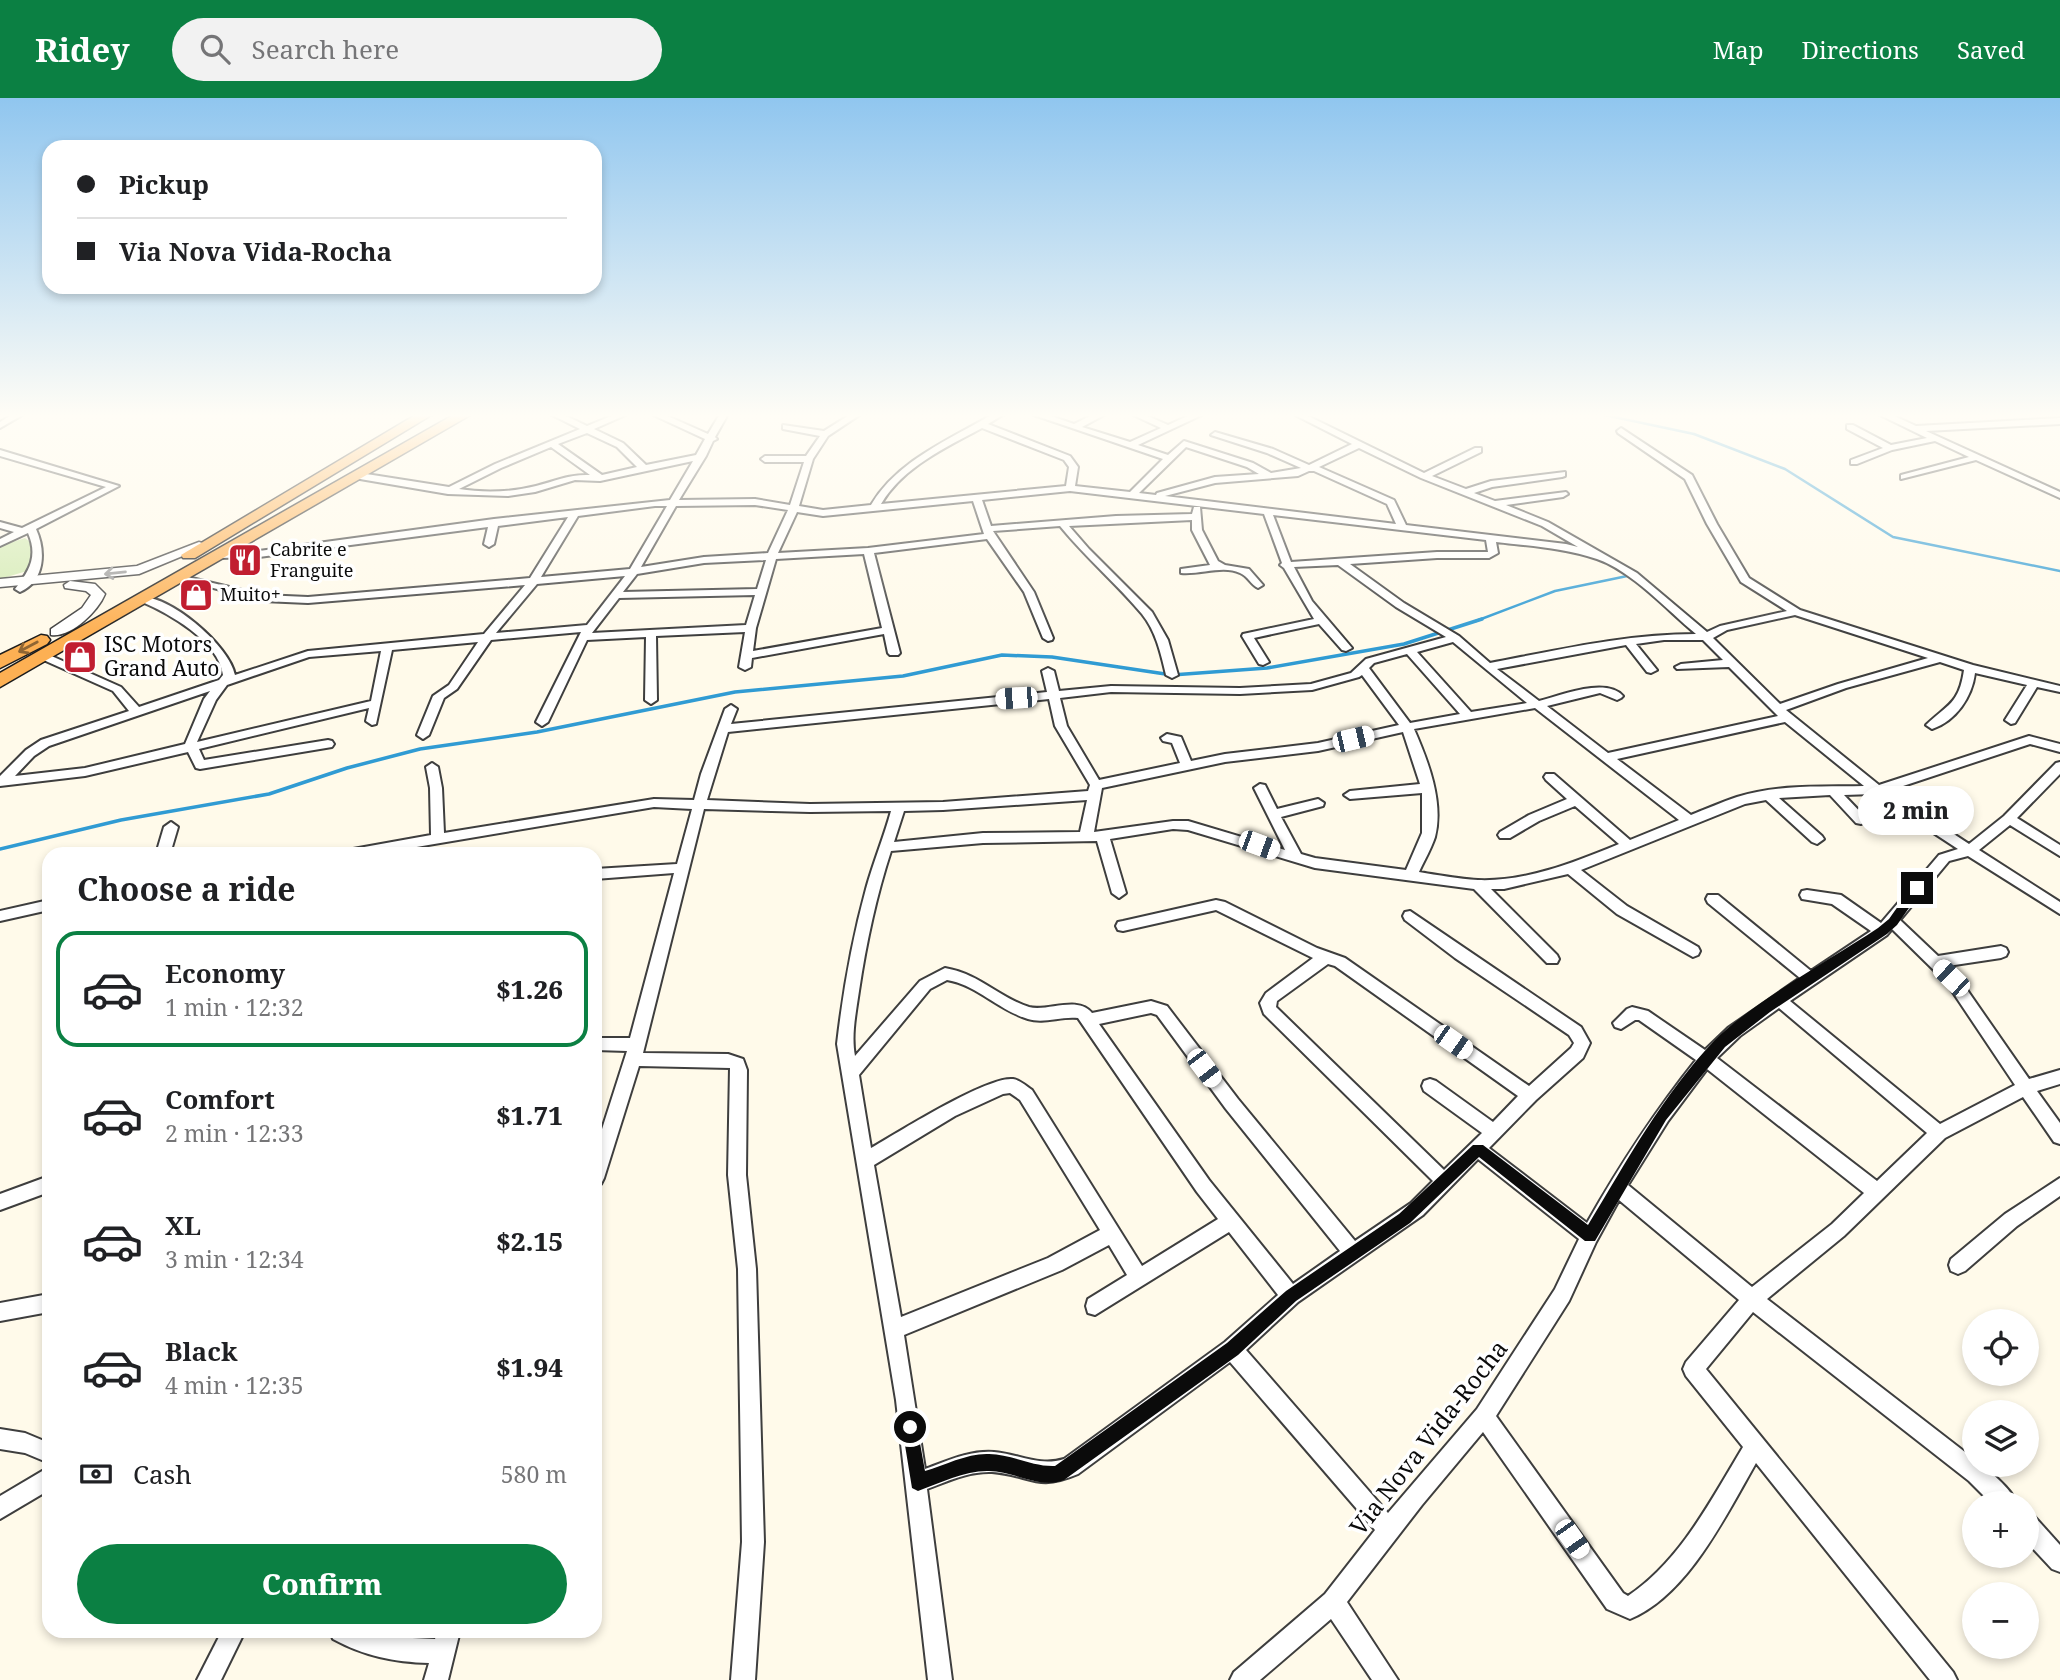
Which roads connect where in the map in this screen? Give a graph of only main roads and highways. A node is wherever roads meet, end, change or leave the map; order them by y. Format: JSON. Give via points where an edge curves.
{"nodes":[{"id":1,"x":302,"y":488,"type":"edge"},
{"id":2,"x":339,"y":488,"type":"edge"},
{"id":3,"x":0,"y":662,"type":"edge"},
{"id":4,"x":0,"y":681,"type":"edge"}],
"edges":[{"from":1,"to":3,"type":"highway","one_way":true},
{"from":2,"to":4,"type":"highway"}]}
